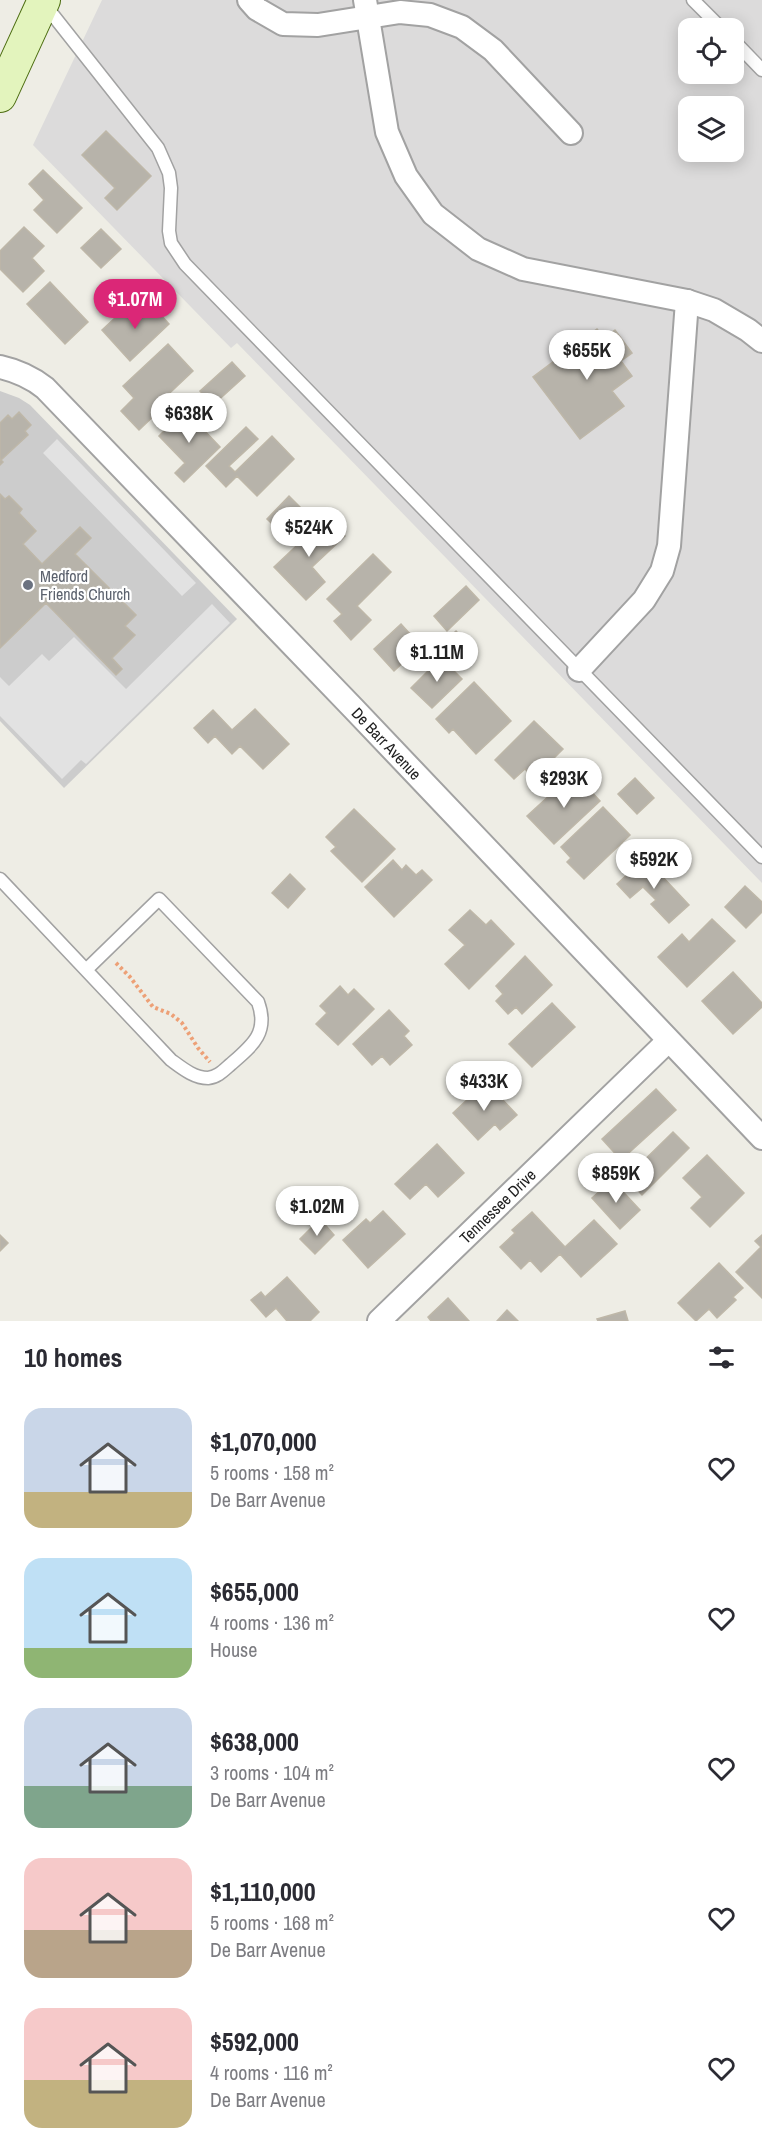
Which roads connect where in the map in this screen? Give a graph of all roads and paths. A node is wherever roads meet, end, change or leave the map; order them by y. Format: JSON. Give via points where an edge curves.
{"nodes":[{"id":1,"x":249,"y":0,"type":"edge"},
{"id":2,"x":693,"y":0,"type":"edge"},
{"id":3,"x":43,"y":1,"type":"edge"},
{"id":4,"x":366,"y":9,"type":"edge"},
{"id":5,"x":711,"y":18,"type":"edge"},
{"id":6,"x":744,"y":51,"type":"edge"},
{"id":7,"x":762,"y":70,"type":"edge"},
{"id":8,"x":0,"y":96,"type":"edge"},
{"id":9,"x":571,"y":133,"type":"dead end"},
{"id":10,"x":687,"y":301,"type":"junction"},
{"id":11,"x":762,"y":341,"type":"edge"},
{"id":12,"x":0,"y":367,"type":"edge"},
{"id":13,"x":579,"y":670,"type":"junction"},
{"id":14,"x":762,"y":857,"type":"edge"},
{"id":15,"x":0,"y":879,"type":"edge"},
{"id":16,"x":105,"y":952,"type":"junction"},
{"id":17,"x":87,"y":969,"type":"junction"},
{"id":18,"x":668,"y":1041,"type":"junction"},
{"id":19,"x":219,"y":1075,"type":"junction"},
{"id":20,"x":762,"y":1138,"type":"edge"},
{"id":21,"x":379,"y":1321,"type":"edge"}],
"edges":[{"from":1,"to":4,"type":"street","via":[[283,24],[318,25]]},
{"from":2,"to":5,"type":"lane"},
{"from":3,"to":8,"type":"main road"},
{"from":3,"to":13,"type":"lane","via":[[158,148],[171,188],[171,243],[185,264]]},
{"from":4,"to":9,"type":"street","via":[[430,15],[462,27],[493,50]]},
{"from":4,"to":10,"type":"street","via":[[387,132],[406,176],[433,214],[478,249],[523,269]]},
{"from":6,"to":7,"type":"lane"},
{"from":10,"to":11,"type":"street","via":[[714,310]]},
{"from":10,"to":13,"type":"street","via":[[669,546],[662,571],[644,600]]},
{"from":12,"to":18,"type":"street","name":"De Barr Avenue","via":[[32,378],[45,388]]},
{"from":13,"to":14,"type":"lane"},
{"from":15,"to":17,"type":"lane"},
{"from":16,"to":17,"type":"lane"},
{"from":16,"to":19,"type":"path","via":[[153,1006],[182,1023]]},
{"from":16,"to":19,"type":"lane","via":[[159,899],[258,1002],[262,1026],[257,1039]]},
{"from":17,"to":19,"type":"lane","via":[[171,1060],[197,1076]]},
{"from":18,"to":20,"type":"street","name":"De Barr Avenue"},
{"from":18,"to":21,"type":"street","name":"Tennessee Drive"}]}
